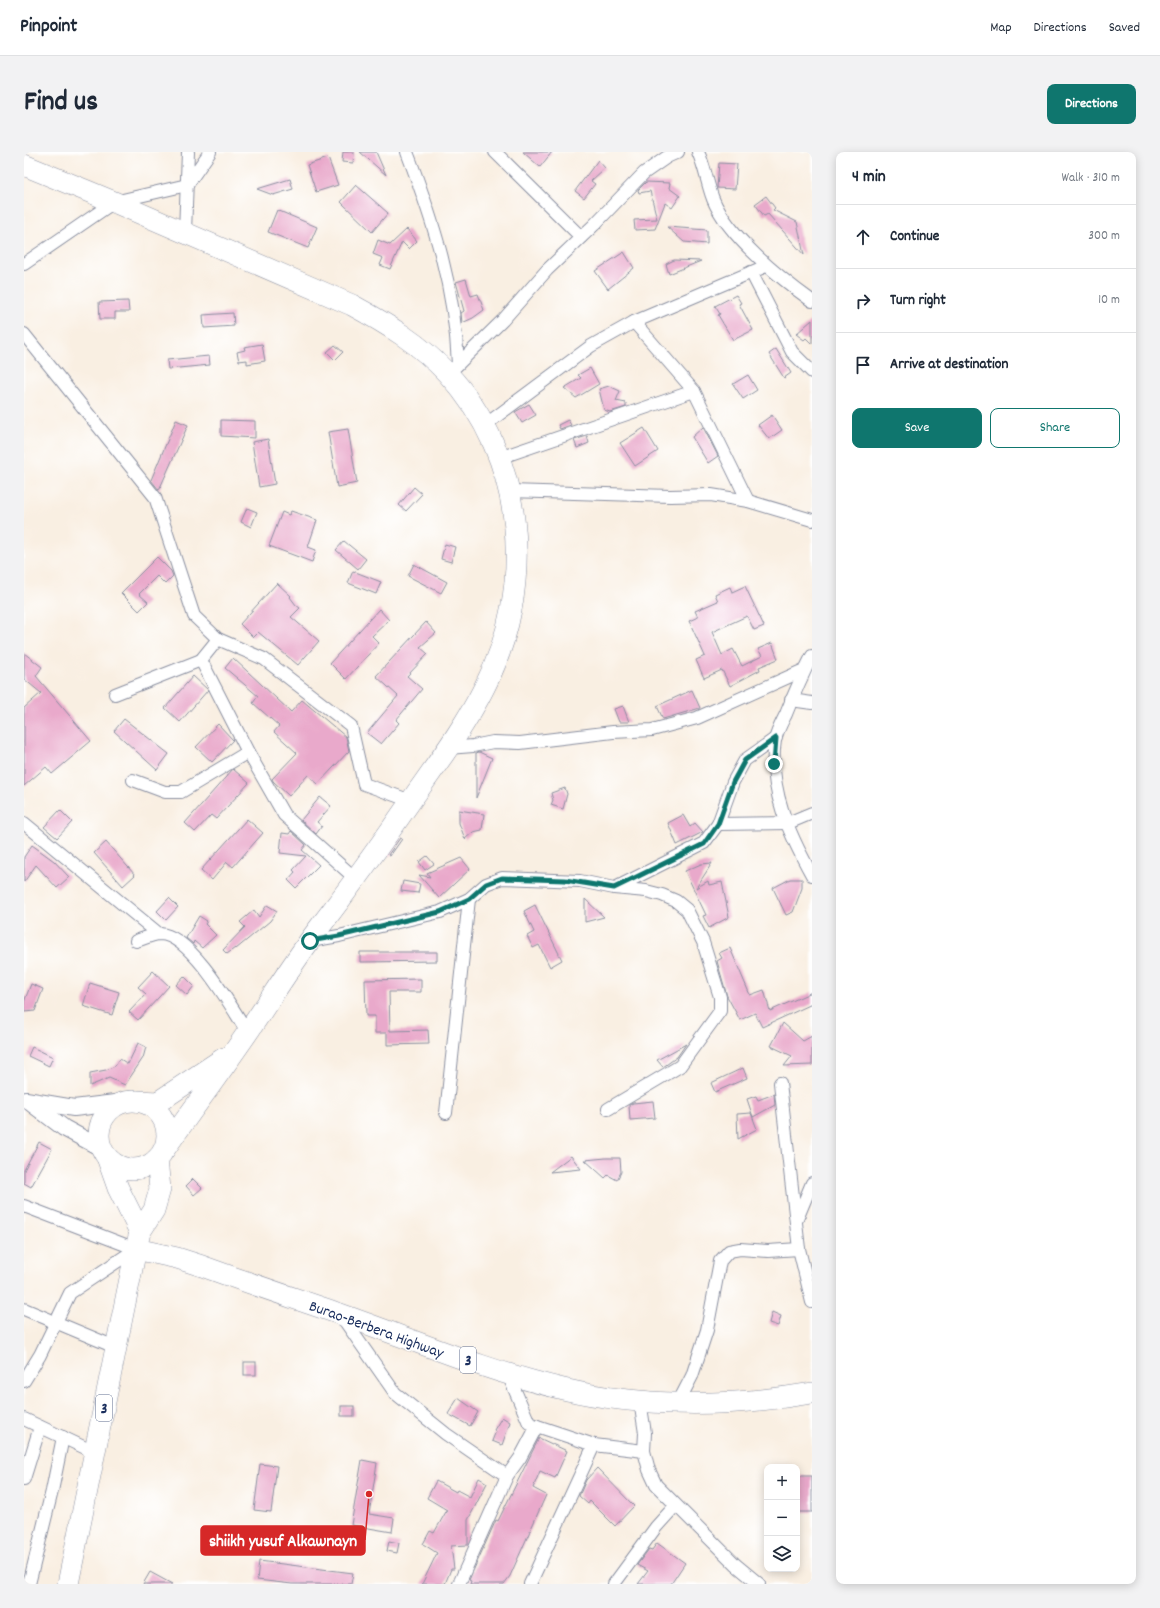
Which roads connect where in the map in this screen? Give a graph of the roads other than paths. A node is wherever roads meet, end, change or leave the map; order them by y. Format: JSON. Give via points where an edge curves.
{"nodes":[{"id":1,"x":188,"y":152,"type":"edge"},
{"id":2,"x":210,"y":152,"type":"edge"},
{"id":3,"x":407,"y":152,"type":"edge"},
{"id":4,"x":495,"y":152,"type":"edge"},
{"id":5,"x":678,"y":152,"type":"edge"},
{"id":6,"x":698,"y":152,"type":"edge"},
{"id":7,"x":24,"y":165,"type":"edge"},
{"id":8,"x":187,"y":185,"type":"junction"},
{"id":9,"x":114,"y":202,"type":"junction"},
{"id":10,"x":185,"y":232,"type":"junction"},
{"id":11,"x":581,"y":238,"type":"junction"},
{"id":12,"x":24,"y":264,"type":"edge"},
{"id":13,"x":766,"y":266,"type":"junction"},
{"id":14,"x":750,"y":272,"type":"junction"},
{"id":15,"x":812,"y":301,"type":"edge"},
{"id":16,"x":634,"y":322,"type":"junction"},
{"id":17,"x":24,"y":334,"type":"edge"},
{"id":18,"x":453,"y":369,"type":"junction"},
{"id":19,"x":812,"y":372,"type":"edge"},
{"id":20,"x":694,"y":391,"type":"junction"},
{"id":21,"x":485,"y":425,"type":"junction"},
{"id":22,"x":499,"y":458,"type":"junction"},
{"id":23,"x":510,"y":491,"type":"junction"},
{"id":24,"x":748,"y":501,"type":"junction"},
{"id":25,"x":812,"y":520,"type":"edge"},
{"id":26,"x":218,"y":639,"type":"junction"},
{"id":27,"x":812,"y":656,"type":"edge"},
{"id":28,"x":202,"y":660,"type":"junction"},
{"id":29,"x":804,"y":670,"type":"junction"},
{"id":30,"x":115,"y":694,"type":"dead end"},
{"id":31,"x":791,"y":700,"type":"junction"},
{"id":32,"x":812,"y":703,"type":"edge"},
{"id":33,"x":776,"y":738,"type":"junction"},
{"id":34,"x":448,"y":748,"type":"junction"},
{"id":35,"x":248,"y":752,"type":"junction"},
{"id":36,"x":133,"y":780,"type":"dead end"},
{"id":37,"x":411,"y":802,"type":"junction"},
{"id":38,"x":812,"y":813,"type":"edge"},
{"id":39,"x":24,"y":823,"type":"edge"},
{"id":40,"x":788,"y":823,"type":"junction"},
{"id":41,"x":718,"y":824,"type":"junction"},
{"id":42,"x":812,"y":876,"type":"edge"},
{"id":43,"x":356,"y":878,"type":"junction"},
{"id":44,"x":614,"y":888,"type":"junction"},
{"id":45,"x":469,"y":899,"type":"junction"},
{"id":46,"x":159,"y":934,"type":"junction"},
{"id":47,"x":136,"y":941,"type":"dead end"},
{"id":48,"x":310,"y":941,"type":"junction"},
{"id":49,"x":248,"y":1033,"type":"junction"},
{"id":50,"x":232,"y":1053,"type":"junction"},
{"id":51,"x":780,"y":1083,"type":"dead end"},
{"id":52,"x":25,"y":1099,"type":"edge"},
{"id":53,"x":129,"y":1101,"type":"junction"},
{"id":54,"x":608,"y":1109,"type":"dead end"},
{"id":55,"x":446,"y":1113,"type":"dead end"},
{"id":56,"x":104,"y":1152,"type":"junction"},
{"id":57,"x":161,"y":1155,"type":"junction"},
{"id":58,"x":812,"y":1183,"type":"edge"},
{"id":59,"x":24,"y":1206,"type":"edge"},
{"id":60,"x":796,"y":1222,"type":"junction"},
{"id":61,"x":138,"y":1241,"type":"junction"},
{"id":62,"x":799,"y":1249,"type":"junction"},
{"id":63,"x":812,"y":1302,"type":"edge"},
{"id":64,"x":24,"y":1309,"type":"edge"},
{"id":65,"x":340,"y":1314,"type":"junction"},
{"id":66,"x":56,"y":1322,"type":"junction"},
{"id":67,"x":115,"y":1347,"type":"junction"},
{"id":68,"x":507,"y":1372,"type":"junction"},
{"id":69,"x":24,"y":1381,"type":"edge"},
{"id":70,"x":812,"y":1393,"type":"edge"},
{"id":71,"x":640,"y":1401,"type":"junction"},
{"id":72,"x":678,"y":1403,"type":"junction"},
{"id":73,"x":24,"y":1419,"type":"edge"},
{"id":74,"x":40,"y":1426,"type":"junction"},
{"id":75,"x":537,"y":1426,"type":"junction"},
{"id":76,"x":63,"y":1438,"type":"junction"},
{"id":77,"x":594,"y":1445,"type":"junction"},
{"id":78,"x":644,"y":1451,"type":"junction"},
{"id":79,"x":96,"y":1453,"type":"junction"},
{"id":80,"x":507,"y":1476,"type":"junction"},
{"id":81,"x":24,"y":1479,"type":"edge"},
{"id":82,"x":675,"y":1506,"type":"junction"},
{"id":83,"x":29,"y":1584,"type":"edge"},
{"id":84,"x":68,"y":1584,"type":"edge"},
{"id":85,"x":459,"y":1584,"type":"edge"},
{"id":86,"x":530,"y":1584,"type":"edge"},
{"id":87,"x":614,"y":1584,"type":"edge"},
{"id":88,"x":758,"y":1584,"type":"edge"}],
"edges":[{"from":1,"to":8,"type":"street"},
{"from":2,"to":8,"type":"street"},
{"from":3,"to":18,"type":"street","via":[[428,207],[447,276],[456,328]]},
{"from":4,"to":11,"type":"street"},
{"from":5,"to":11,"type":"street","via":[[666,157],[644,173]]},
{"from":6,"to":13,"type":"street","via":[[719,211]]},
{"from":7,"to":9,"type":"highway"},
{"from":8,"to":9,"type":"street"},
{"from":8,"to":10,"type":"street"},
{"from":9,"to":10,"type":"highway"},
{"from":9,"to":12,"type":"street"},
{"from":10,"to":18,"type":"highway","via":[[352,305],[390,325]]},
{"from":11,"to":18,"type":"street"},
{"from":13,"to":14,"type":"street"},
{"from":13,"to":15,"type":"street"},
{"from":14,"to":16,"type":"street"},
{"from":14,"to":19,"type":"street","via":[[792,352]]},
{"from":16,"to":20,"type":"street"},
{"from":16,"to":21,"type":"street","via":[[591,346]]},
{"from":17,"to":26,"type":"street","via":[[155,497],[194,616]]},
{"from":18,"to":21,"type":"highway"},
{"from":20,"to":22,"type":"street"},
{"from":20,"to":24,"type":"street"},
{"from":21,"to":22,"type":"highway"},
{"from":22,"to":23,"type":"highway"},
{"from":23,"to":24,"type":"street","via":[[711,495]]},
{"from":23,"to":34,"type":"highway","via":[[517,544],[513,603],[503,642],[485,688]]},
{"from":24,"to":25,"type":"street"},
{"from":26,"to":28,"type":"street"},
{"from":26,"to":37,"type":"street","via":[[264,658],[351,726],[364,784]]},
{"from":27,"to":29,"type":"street"},
{"from":28,"to":30,"type":"street"},
{"from":28,"to":35,"type":"street"},
{"from":29,"to":31,"type":"street"},
{"from":29,"to":34,"type":"street","via":[[697,718],[652,730],[520,743],[493,742]]},
{"from":31,"to":32,"type":"street"},
{"from":31,"to":33,"type":"street"},
{"from":33,"to":40,"type":"street","via":[[776,790]]},
{"from":33,"to":41,"type":"street","via":[[745,760],[733,782]]},
{"from":34,"to":37,"type":"highway"},
{"from":35,"to":36,"type":"street","via":[[181,792],[165,792]]},
{"from":35,"to":43,"type":"street","via":[[284,815]]},
{"from":37,"to":43,"type":"highway"},
{"from":38,"to":40,"type":"street"},
{"from":39,"to":46,"type":"street"},
{"from":40,"to":41,"type":"street"},
{"from":40,"to":42,"type":"street","via":[[799,853]]},
{"from":41,"to":44,"type":"street","via":[[704,844]]},
{"from":43,"to":48,"type":"highway"},
{"from":44,"to":45,"type":"street","via":[[565,880],[502,878],[486,884]]},
{"from":44,"to":54,"type":"street","via":[[662,895],[676,901],[687,910],[705,949],[720,997],[720,1012],[680,1066]]},
{"from":45,"to":48,"type":"street","via":[[440,912]]},
{"from":45,"to":55,"type":"street"},
{"from":46,"to":47,"type":"street"},
{"from":46,"to":49,"type":"street","via":[[173,937],[185,946],[200,963]]},
{"from":48,"to":49,"type":"highway"},
{"from":49,"to":50,"type":"highway"},
{"from":50,"to":53,"type":"highway","via":[[158,1102]]},
{"from":50,"to":57,"type":"highway"},
{"from":51,"to":60,"type":"street"},
{"from":52,"to":53,"type":"street","via":[[74,1108]]},
{"from":52,"to":56,"type":"street","via":[[46,1112],[64,1128]]},
{"from":53,"to":56,"type":"highway","via":[[113,1107],[100,1125],[99,1136]]},
{"from":53,"to":57,"type":"highway","via":[[146,1103],[162,1117],[167,1128],[167,1139]]},
{"from":56,"to":57,"type":"highway","via":[[116,1164],[126,1169],[148,1166]]},
{"from":56,"to":61,"type":"highway"},
{"from":57,"to":61,"type":"highway","via":[[160,1189],[154,1210]]},
{"from":58,"to":60,"type":"street"},
{"from":59,"to":61,"type":"street"},
{"from":60,"to":62,"type":"street"},
{"from":61,"to":65,"type":"highway","name":"Burao-Berbera Highway","number":"3","via":[[264,1290]]},
{"from":61,"to":66,"type":"street","via":[[70,1293]]},
{"from":61,"to":67,"type":"highway","number":"3"},
{"from":62,"to":63,"type":"street"},
{"from":62,"to":72,"type":"street","via":[[740,1249],[729,1251],[720,1261],[708,1330],[692,1376]]},
{"from":64,"to":66,"type":"street"},
{"from":65,"to":68,"type":"highway","name":"Burao-Berbera Highway","number":"3","via":[[433,1349]]},
{"from":65,"to":80,"type":"street","via":[[395,1393],[446,1434]]},
{"from":66,"to":67,"type":"street"},
{"from":66,"to":69,"type":"street"},
{"from":67,"to":79,"type":"highway","number":"3"},
{"from":68,"to":71,"type":"highway","name":"Burao-Berbera Highway","number":"3","via":[[563,1389]]},
{"from":68,"to":75,"type":"street","via":[[530,1423]]},
{"from":70,"to":72,"type":"highway","name":"Burao-Berbera Highway","number":"3","via":[[732,1402]]},
{"from":71,"to":72,"type":"highway","name":"Burao-Berbera Highway","number":"3"},
{"from":71,"to":78,"type":"street","via":[[645,1433]]},
{"from":73,"to":74,"type":"street"},
{"from":74,"to":76,"type":"street"},
{"from":74,"to":81,"type":"street"},
{"from":75,"to":77,"type":"street"},
{"from":75,"to":80,"type":"street"},
{"from":76,"to":79,"type":"street"},
{"from":76,"to":83,"type":"street"},
{"from":77,"to":78,"type":"street"},
{"from":77,"to":86,"type":"street"},
{"from":78,"to":82,"type":"street","via":[[656,1486]]},
{"from":79,"to":84,"type":"highway","number":"3"},
{"from":80,"to":85,"type":"street"},
{"from":82,"to":87,"type":"street","via":[[656,1527]]},
{"from":82,"to":88,"type":"street"}]}
